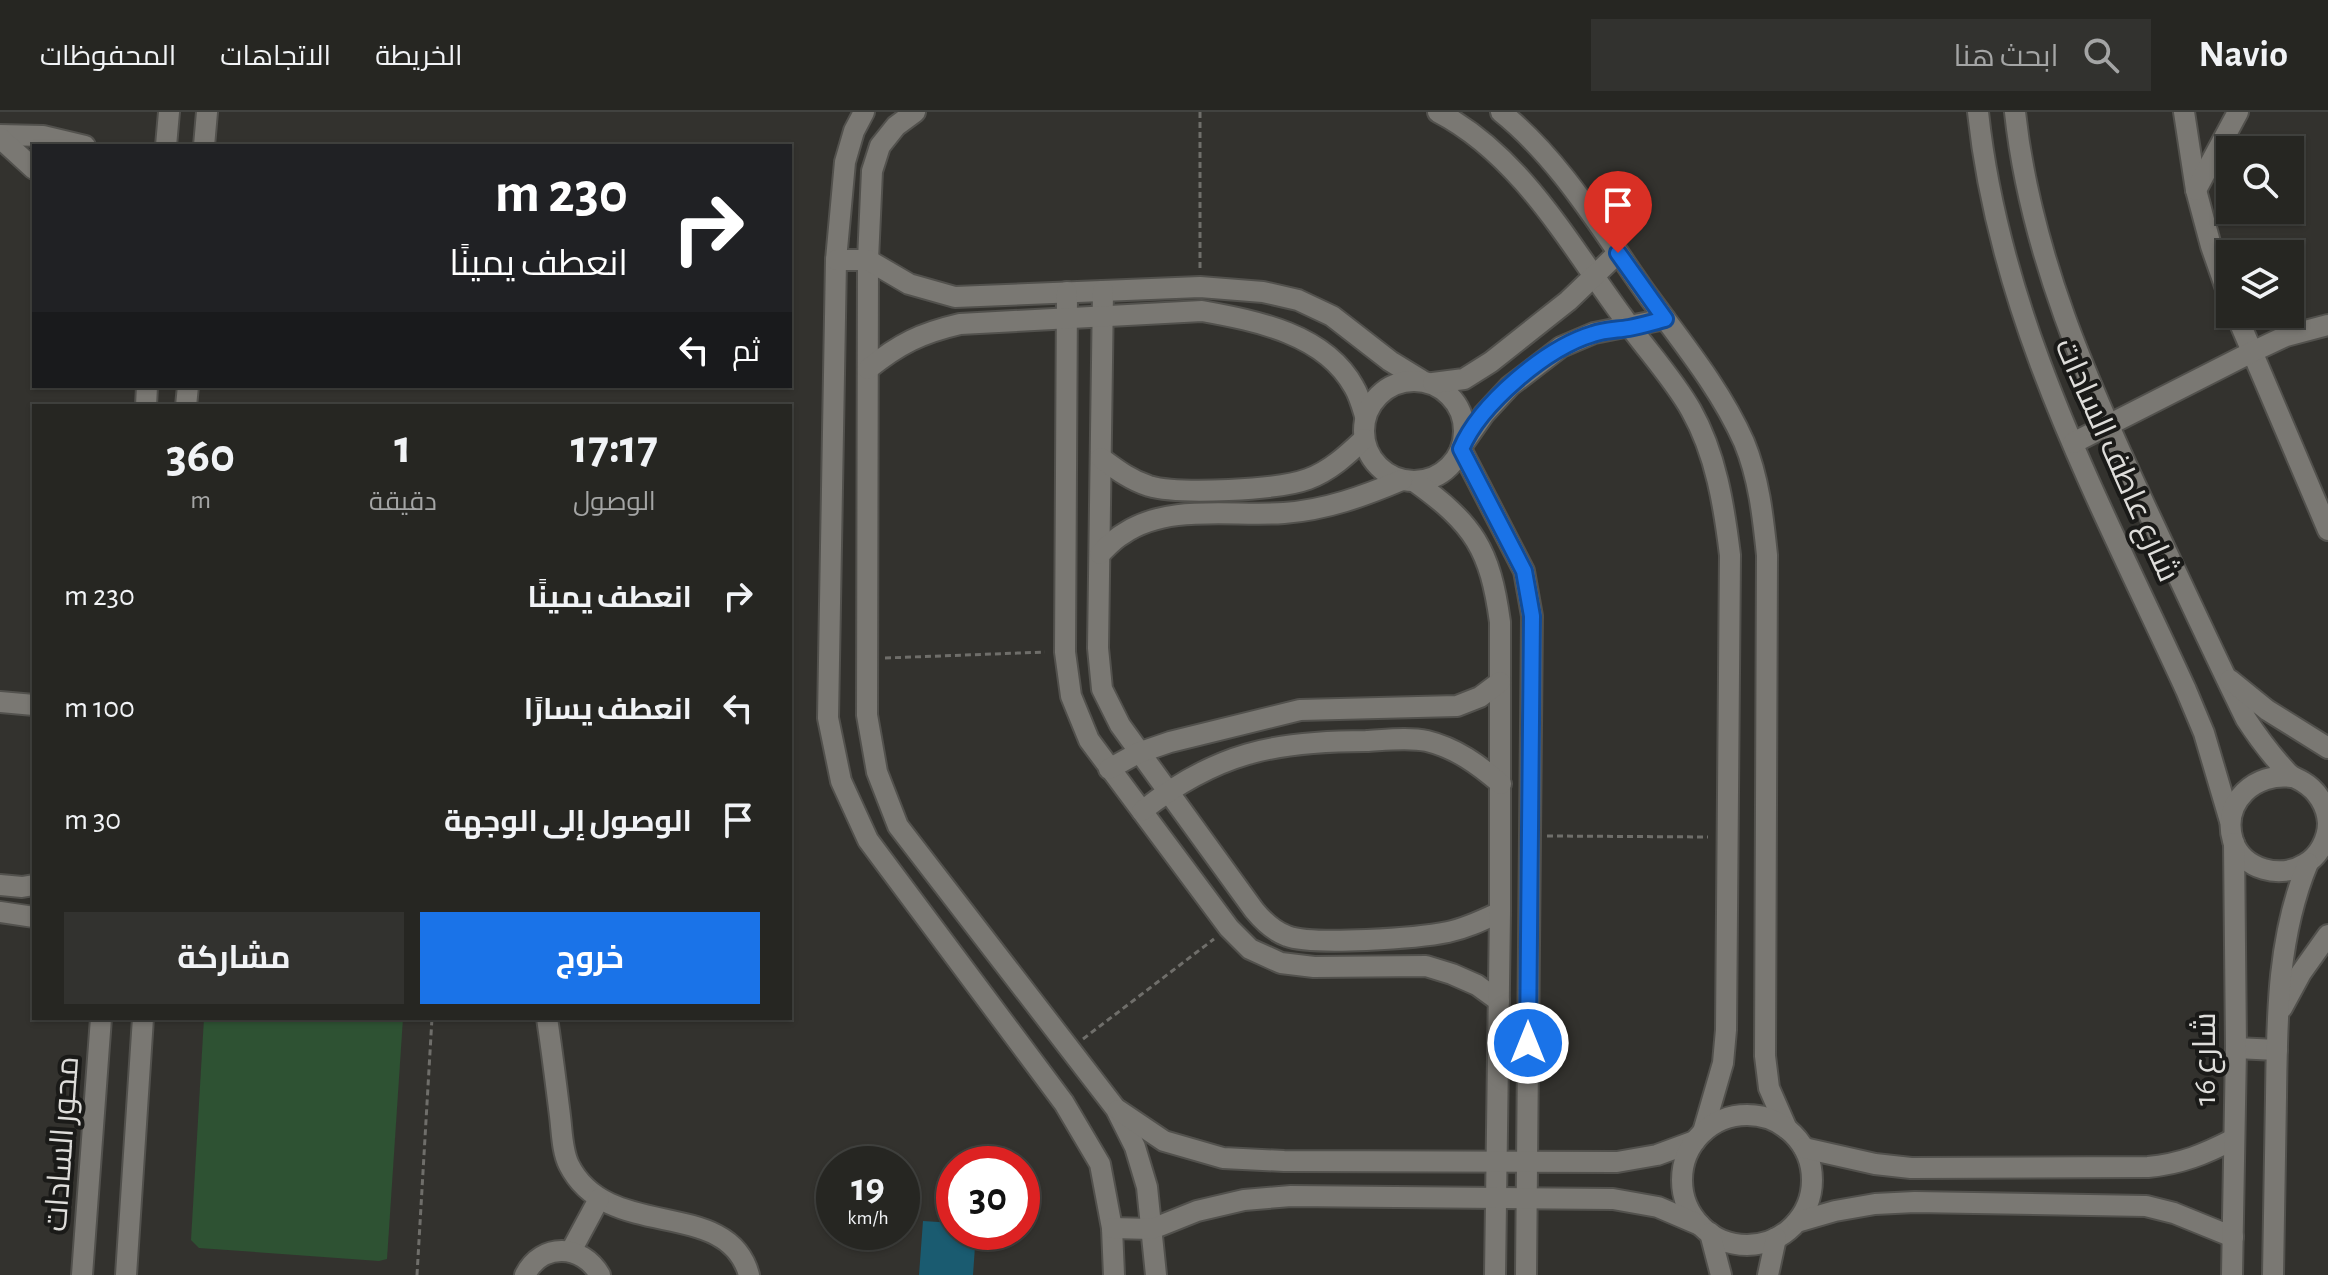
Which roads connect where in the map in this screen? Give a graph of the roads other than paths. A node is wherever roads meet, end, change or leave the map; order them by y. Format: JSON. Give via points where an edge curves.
{"nodes":[{"id":1,"x":169,"y":112,"type":"edge"},
{"id":2,"x":207,"y":112,"type":"edge"},
{"id":3,"x":864,"y":112,"type":"edge"},
{"id":4,"x":880,"y":112,"type":"edge"},
{"id":5,"x":915,"y":112,"type":"edge"},
{"id":6,"x":1438,"y":112,"type":"edge"},
{"id":7,"x":1501,"y":112,"type":"edge"},
{"id":8,"x":1963,"y":112,"type":"edge"},
{"id":9,"x":1978,"y":112,"type":"edge"},
{"id":10,"x":2015,"y":112,"type":"edge"},
{"id":11,"x":2184,"y":112,"type":"edge"},
{"id":12,"x":2238,"y":112,"type":"edge"},
{"id":13,"x":896,"y":126,"type":"junction"},
{"id":14,"x":0,"y":136,"type":"edge"},
{"id":15,"x":77,"y":144,"type":"edge"},
{"id":16,"x":166,"y":144,"type":"edge"},
{"id":17,"x":204,"y":144,"type":"edge"},
{"id":18,"x":1983,"y":156,"type":"junction"},
{"id":19,"x":32,"y":167,"type":"edge"},
{"id":20,"x":2196,"y":190,"type":"junction"},
{"id":21,"x":1618,"y":253,"type":"junction"},
{"id":22,"x":836,"y":260,"type":"junction"},
{"id":23,"x":868,"y":260,"type":"junction"},
{"id":24,"x":2216,"y":260,"type":"edge"},
{"id":25,"x":1593,"y":277,"type":"junction"},
{"id":26,"x":1103,"y":291,"type":"junction"},
{"id":27,"x":1067,"y":292,"type":"junction"},
{"id":28,"x":1102,"y":318,"type":"junction"},
{"id":29,"x":1665,"y":319,"type":"junction"},
{"id":30,"x":1067,"y":320,"type":"junction"},
{"id":31,"x":2328,"y":325,"type":"edge"},
{"id":32,"x":1631,"y":328,"type":"junction"},
{"id":33,"x":2242,"y":328,"type":"edge"},
{"id":34,"x":2252,"y":352,"type":"junction"},
{"id":35,"x":868,"y":369,"type":"junction"},
{"id":36,"x":1427,"y":382,"type":"junction"},
{"id":37,"x":1365,"y":416,"type":"junction"},
{"id":38,"x":2108,"y":425,"type":"junction"},
{"id":39,"x":1364,"y":439,"type":"junction"},
{"id":40,"x":2073,"y":443,"type":"junction"},
{"id":41,"x":1462,"y":447,"type":"junction"},
{"id":42,"x":1101,"y":458,"type":"junction"},
{"id":43,"x":1408,"y":481,"type":"junction"},
{"id":44,"x":2328,"y":530,"type":"edge"},
{"id":45,"x":1100,"y":554,"type":"junction"},
{"id":46,"x":2224,"y":675,"type":"junction"},
{"id":47,"x":1500,"y":682,"type":"junction"},
{"id":48,"x":0,"y":702,"type":"edge"},
{"id":49,"x":32,"y":705,"type":"edge"},
{"id":50,"x":2328,"y":748,"type":"edge"},
{"id":51,"x":1138,"y":753,"type":"junction"},
{"id":52,"x":1109,"y":769,"type":"junction"},
{"id":53,"x":2297,"y":779,"type":"junction"},
{"id":54,"x":2328,"y":782,"type":"edge"},
{"id":55,"x":1501,"y":784,"type":"junction"},
{"id":56,"x":1168,"y":791,"type":"junction"},
{"id":57,"x":1142,"y":811,"type":"junction"},
{"id":58,"x":2232,"y":833,"type":"junction"},
{"id":59,"x":2318,"y":854,"type":"edge"},
{"id":60,"x":0,"y":885,"type":"edge"},
{"id":61,"x":32,"y":885,"type":"edge"},
{"id":62,"x":0,"y":912,"type":"edge"},
{"id":63,"x":1500,"y":912,"type":"junction"},
{"id":64,"x":32,"y":917,"type":"edge"},
{"id":65,"x":2328,"y":935,"type":"edge"},
{"id":66,"x":1499,"y":1001,"type":"junction"},
{"id":67,"x":2279,"y":1015,"type":"junction"},
{"id":68,"x":101,"y":1020,"type":"edge"},
{"id":69,"x":143,"y":1020,"type":"edge"},
{"id":70,"x":547,"y":1020,"type":"edge"},
{"id":71,"x":2236,"y":1048,"type":"junction"},
{"id":72,"x":2277,"y":1050,"type":"junction"},
{"id":73,"x":1116,"y":1109,"type":"junction"},
{"id":74,"x":1787,"y":1129,"type":"junction"},
{"id":75,"x":1699,"y":1136,"type":"junction"},
{"id":76,"x":2234,"y":1139,"type":"junction"},
{"id":77,"x":1804,"y":1148,"type":"junction"},
{"id":78,"x":1496,"y":1161,"type":"junction"},
{"id":79,"x":1527,"y":1162,"type":"junction"},
{"id":80,"x":1495,"y":1198,"type":"junction"},
{"id":81,"x":1527,"y":1198,"type":"junction"},
{"id":82,"x":599,"y":1199,"type":"junction"},
{"id":83,"x":1797,"y":1222,"type":"junction"},
{"id":84,"x":1112,"y":1228,"type":"junction"},
{"id":85,"x":1152,"y":1229,"type":"junction"},
{"id":86,"x":1705,"y":1229,"type":"junction"},
{"id":87,"x":2233,"y":1237,"type":"junction"},
{"id":88,"x":1776,"y":1238,"type":"junction"},
{"id":89,"x":571,"y":1251,"type":"junction"},
{"id":90,"x":80,"y":1271,"type":"edge"},
{"id":91,"x":126,"y":1275,"type":"edge"},
{"id":92,"x":525,"y":1275,"type":"edge"},
{"id":93,"x":600,"y":1275,"type":"edge"},
{"id":94,"x":749,"y":1275,"type":"edge"},
{"id":95,"x":1114,"y":1275,"type":"edge"},
{"id":96,"x":1156,"y":1275,"type":"edge"},
{"id":97,"x":1495,"y":1275,"type":"edge"},
{"id":98,"x":1526,"y":1275,"type":"edge"},
{"id":99,"x":1721,"y":1275,"type":"edge"},
{"id":100,"x":1768,"y":1275,"type":"edge"},
{"id":101,"x":2232,"y":1275,"type":"edge"},
{"id":102,"x":2273,"y":1275,"type":"edge"}],
"edges":[{"from":1,"to":16,"type":"street"},
{"from":2,"to":17,"type":"street"},
{"from":3,"to":22,"type":"street","via":[[845,162]]},
{"from":4,"to":13,"type":"street"},
{"from":5,"to":13,"type":"street"},
{"from":6,"to":25,"type":"street","via":[[1499,155]]},
{"from":7,"to":21,"type":"street","via":[[1561,173]]},
{"from":8,"to":18,"type":"street"},
{"from":9,"to":18,"type":"street","name":"شارع عاطف السادات"},
{"from":10,"to":38,"type":"street","name":"شارع عاطف السادات","via":[[2051,277]]},
{"from":11,"to":20,"type":"street"},
{"from":12,"to":20,"type":"street"},
{"from":13,"to":23,"type":"street","via":[[880,146],[872,171]]},
{"from":14,"to":15,"type":"street","via":[[43,136]]},
{"from":14,"to":19,"type":"street"},
{"from":18,"to":40,"type":"street","name":"شارع عاطف السادات","via":[[2017,300]]},
{"from":20,"to":24,"type":"street"},
{"from":21,"to":25,"type":"street"},
{"from":21,"to":29,"type":"street"},
{"from":22,"to":23,"type":"street"},
{"from":22,"to":84,"type":"street","via":[[827,692],[841,781],[868,840],[1064,1103],[1100,1164]]},
{"from":23,"to":27,"type":"street","via":[[909,284],[955,297]]},
{"from":23,"to":35,"type":"street"},
{"from":25,"to":32,"type":"street"},
{"from":25,"to":36,"type":"street","via":[[1491,362],[1464,379]]},
{"from":26,"to":27,"type":"street"},
{"from":26,"to":28,"type":"street"},
{"from":26,"to":36,"type":"street","via":[[1200,287],[1298,300],[1332,316]]},
{"from":27,"to":30,"type":"street"},
{"from":28,"to":30,"type":"street"},
{"from":28,"to":37,"type":"street","via":[[1202,311],[1278,329],[1338,364],[1355,388]]},
{"from":28,"to":42,"type":"street"},
{"from":29,"to":32,"type":"street"},
{"from":29,"to":74,"type":"street","via":[[1717,392],[1744,443],[1761,498],[1767,555],[1765,1056],[1769,1088]]},
{"from":30,"to":35,"type":"street","via":[[960,324],[925,332]]},
{"from":30,"to":52,"type":"street","via":[[1065,652],[1071,696],[1089,740]]},
{"from":31,"to":34,"type":"street"},
{"from":32,"to":41,"type":"street","via":[[1594,333],[1561,347],[1510,386]]},
{"from":32,"to":75,"type":"street","via":[[1691,410],[1711,456],[1730,555],[1726,1030],[1723,1063]]},
{"from":33,"to":34,"type":"street"},
{"from":34,"to":38,"type":"street"},
{"from":34,"to":44,"type":"street"},
{"from":35,"to":73,"type":"street","via":[[867,715],[877,772],[898,826]]},
{"from":36,"to":37,"type":"street","via":[[1403,381],[1387,388]]},
{"from":36,"to":41,"type":"street","via":[[1448,393],[1459,408],[1465,426]]},
{"from":37,"to":39,"type":"street"},
{"from":38,"to":40,"type":"street"},
{"from":38,"to":46,"type":"street","name":"شارع عاطف السادات"},
{"from":39,"to":42,"type":"street","via":[[1339,462],[1277,487],[1149,486]]},
{"from":39,"to":43,"type":"street","via":[[1384,472]]},
{"from":40,"to":58,"type":"street","name":"شارع عاطف السادات","via":[[2204,733]]},
{"from":41,"to":43,"type":"street","via":[[1443,473]]},
{"from":41,"to":79,"type":"street","via":[[1524,571],[1532,616]]},
{"from":42,"to":45,"type":"street"},
{"from":43,"to":45,"type":"street","via":[[1326,507],[1151,520],[1123,533]]},
{"from":43,"to":47,"type":"street","via":[[1450,506],[1477,540],[1494,579]]},
{"from":45,"to":51,"type":"street","via":[[1102,689]]},
{"from":46,"to":50,"type":"street"},
{"from":46,"to":53,"type":"street","name":"شارع عاطف السادات","via":[[2267,750]]},
{"from":47,"to":51,"type":"street","via":[[1457,706],[1300,710]]},
{"from":47,"to":55,"type":"street"},
{"from":48,"to":49,"type":"street"},
{"from":51,"to":52,"type":"street"},
{"from":51,"to":56,"type":"street"},
{"from":52,"to":57,"type":"street"},
{"from":53,"to":54,"type":"street"},
{"from":53,"to":58,"type":"street","via":[[2279,776],[2255,782],[2238,800]]},
{"from":53,"to":59,"type":"street","via":[[2320,798],[2328,821]]},
{"from":55,"to":56,"type":"street","via":[[1479,764],[1425,740],[1313,741],[1250,753]]},
{"from":55,"to":63,"type":"street"},
{"from":56,"to":57,"type":"street"},
{"from":56,"to":63,"type":"street","via":[[1265,924],[1287,936],[1313,941],[1422,936],[1475,924]]},
{"from":57,"to":66,"type":"street","via":[[1250,949],[1281,963],[1314,967],[1426,966],[1477,985]]},
{"from":58,"to":59,"type":"street","via":[[2244,857],[2275,872],[2292,870]]},
{"from":58,"to":71,"type":"street","name":"شارع 16"},
{"from":59,"to":67,"type":"street","via":[[2295,898],[2286,934]]},
{"from":60,"to":61,"type":"street"},
{"from":62,"to":64,"type":"street"},
{"from":63,"to":66,"type":"street"},
{"from":65,"to":67,"type":"street"},
{"from":66,"to":78,"type":"street"},
{"from":67,"to":72,"type":"street"},
{"from":68,"to":90,"type":"street","name":"محور السادات"},
{"from":69,"to":91,"type":"street"},
{"from":70,"to":82,"type":"street","via":[[568,1164]]},
{"from":71,"to":72,"type":"street"},
{"from":71,"to":76,"type":"street","name":"شارع 16"},
{"from":72,"to":102,"type":"street"},
{"from":73,"to":78,"type":"street","via":[[1164,1141],[1223,1158]]},
{"from":73,"to":85,"type":"street","via":[[1147,1187]]},
{"from":74,"to":75,"type":"street","via":[[1764,1117],[1738,1115]]},
{"from":74,"to":77,"type":"street"},
{"from":75,"to":79,"type":"street","via":[[1657,1155],[1617,1162]]},
{"from":75,"to":86,"type":"street","via":[[1688,1152],[1682,1178],[1686,1203]]},
{"from":76,"to":77,"type":"street","via":[[2177,1164],[2148,1167],[1911,1168]]},
{"from":76,"to":87,"type":"street","name":"شارع 16"},
{"from":77,"to":83,"type":"street","via":[[1812,1186]]},
{"from":78,"to":79,"type":"street"},
{"from":78,"to":80,"type":"street"},
{"from":79,"to":81,"type":"street"},
{"from":80,"to":81,"type":"street"},
{"from":80,"to":85,"type":"street","via":[[1291,1196],[1197,1211]]},
{"from":80,"to":97,"type":"street"},
{"from":81,"to":86,"type":"street","via":[[1613,1199],[1658,1207]]},
{"from":81,"to":98,"type":"street"},
{"from":82,"to":89,"type":"street"},
{"from":82,"to":94,"type":"street","via":[[629,1213],[710,1231],[736,1249]]},
{"from":83,"to":87,"type":"street","via":[[1848,1208],[1915,1202],[2146,1206]]},
{"from":83,"to":88,"type":"street"},
{"from":84,"to":85,"type":"street"},
{"from":84,"to":95,"type":"street"},
{"from":85,"to":96,"type":"street"},
{"from":86,"to":88,"type":"street","via":[[1742,1245]]},
{"from":86,"to":99,"type":"street"},
{"from":87,"to":101,"type":"street","name":"شارع 16"},
{"from":88,"to":100,"type":"street"},
{"from":89,"to":92,"type":"street","via":[[545,1254]]},
{"from":89,"to":93,"type":"street","via":[[594,1264]]}]}
